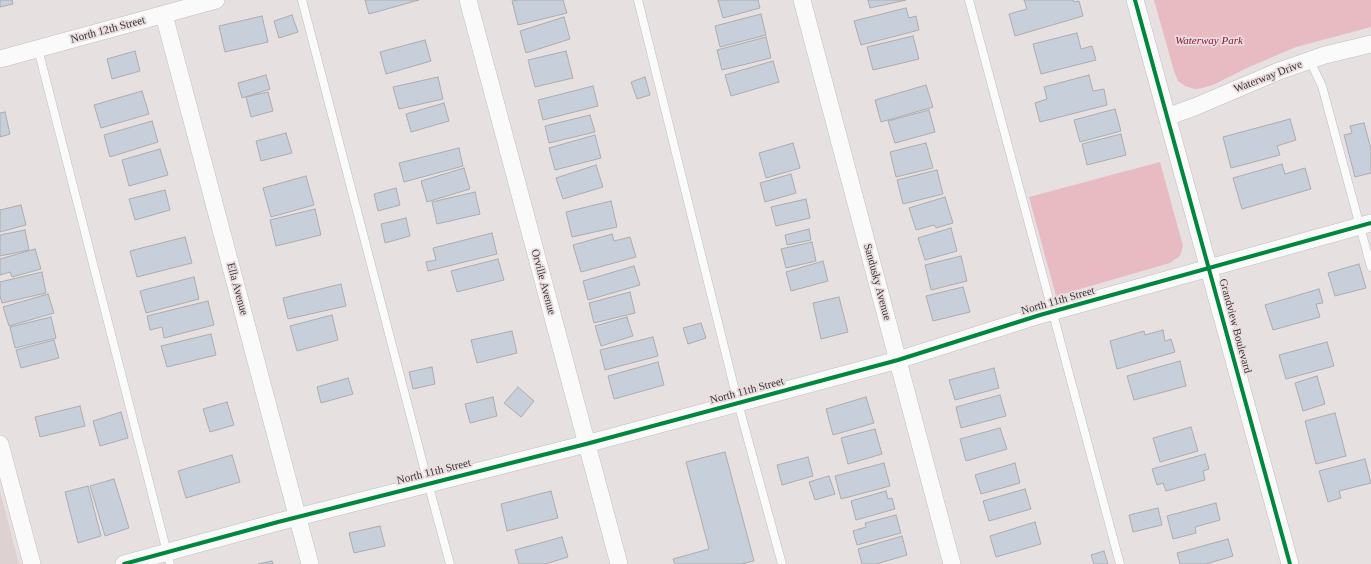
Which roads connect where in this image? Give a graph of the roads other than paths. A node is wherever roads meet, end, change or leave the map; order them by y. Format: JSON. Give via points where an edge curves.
{"nodes":[{"id":1,"x":216,"y":0,"type":"edge"},
{"id":2,"x":302,"y":0,"type":"edge"},
{"id":3,"x":468,"y":0,"type":"edge"},
{"id":4,"x":638,"y":0,"type":"edge"},
{"id":5,"x":802,"y":0,"type":"edge"},
{"id":6,"x":969,"y":0,"type":"edge"},
{"id":7,"x":1135,"y":0,"type":"edge"},
{"id":8,"x":164,"y":15,"type":"junction"},
{"id":9,"x":1371,"y":44,"type":"edge"},
{"id":10,"x":38,"y":49,"type":"junction"},
{"id":11,"x":0,"y":59,"type":"edge"},
{"id":12,"x":1310,"y":61,"type":"junction"},
{"id":13,"x":1166,"y":117,"type":"junction"},
{"id":14,"x":1365,"y":224,"type":"edge"},
{"id":15,"x":1210,"y":267,"type":"junction"},
{"id":16,"x":1371,"y":267,"type":"edge"},
{"id":17,"x":1052,"y":312,"type":"junction"},
{"id":18,"x":898,"y":360,"type":"junction"},
{"id":19,"x":738,"y":403,"type":"junction"},
{"id":20,"x":0,"y":444,"type":"edge"},
{"id":21,"x":586,"y":444,"type":"junction"},
{"id":22,"x":428,"y":483,"type":"junction"},
{"id":23,"x":297,"y":517,"type":"junction"},
{"id":24,"x":168,"y":558,"type":"edge"},
{"id":25,"x":32,"y":564,"type":"edge"},
{"id":26,"x":124,"y":564,"type":"edge"},
{"id":27,"x":310,"y":564,"type":"edge"},
{"id":28,"x":450,"y":564,"type":"edge"},
{"id":29,"x":619,"y":564,"type":"edge"},
{"id":30,"x":782,"y":564,"type":"edge"},
{"id":31,"x":952,"y":564,"type":"edge"},
{"id":32,"x":1120,"y":564,"type":"edge"},
{"id":33,"x":1290,"y":564,"type":"edge"}],
"edges":[{"from":1,"to":8,"type":"street","name":"North 12th Street"},
{"from":2,"to":22,"type":"lane"},
{"from":3,"to":21,"type":"street","name":"Orville Avenue"},
{"from":4,"to":19,"type":"lane"},
{"from":5,"to":18,"type":"street","name":"Sandusky Avenue"},
{"from":6,"to":17,"type":"lane"},
{"from":7,"to":13,"type":"street","name":"Grandview Boulevard"},
{"from":8,"to":10,"type":"street","name":"North 12th Street"},
{"from":8,"to":23,"type":"street","name":"Ella Avenue"},
{"from":9,"to":12,"type":"street","name":"Waterway Drive"},
{"from":10,"to":11,"type":"street","name":"North 12th Street"},
{"from":10,"to":24,"type":"lane"},
{"from":12,"to":13,"type":"street","name":"Waterway Drive"},
{"from":12,"to":14,"type":"lane","via":[[1322,86]]},
{"from":13,"to":15,"type":"street","name":"Grandview Boulevard"},
{"from":14,"to":15,"type":"street","name":"North 11th Street"},
{"from":14,"to":16,"type":"lane"},
{"from":15,"to":17,"type":"street","name":"North 11th Street"},
{"from":15,"to":33,"type":"street","name":"Grandview Boulevard"},
{"from":17,"to":18,"type":"street","name":"North 11th Street"},
{"from":17,"to":32,"type":"lane"},
{"from":18,"to":19,"type":"street","name":"North 11th Street"},
{"from":18,"to":31,"type":"street","name":"Sandusky Avenue"},
{"from":19,"to":21,"type":"street","name":"North 11th Street"},
{"from":19,"to":30,"type":"lane"},
{"from":20,"to":25,"type":"street"},
{"from":21,"to":22,"type":"street","name":"North 11th Street"},
{"from":21,"to":29,"type":"street","name":"Orville Avenue"},
{"from":22,"to":23,"type":"street","name":"North 11th Street"},
{"from":22,"to":28,"type":"lane"},
{"from":23,"to":24,"type":"street","name":"North 11th Street"},
{"from":23,"to":27,"type":"street","name":"Ella Avenue"},
{"from":24,"to":26,"type":"street","name":"North 11th Street"}]}
